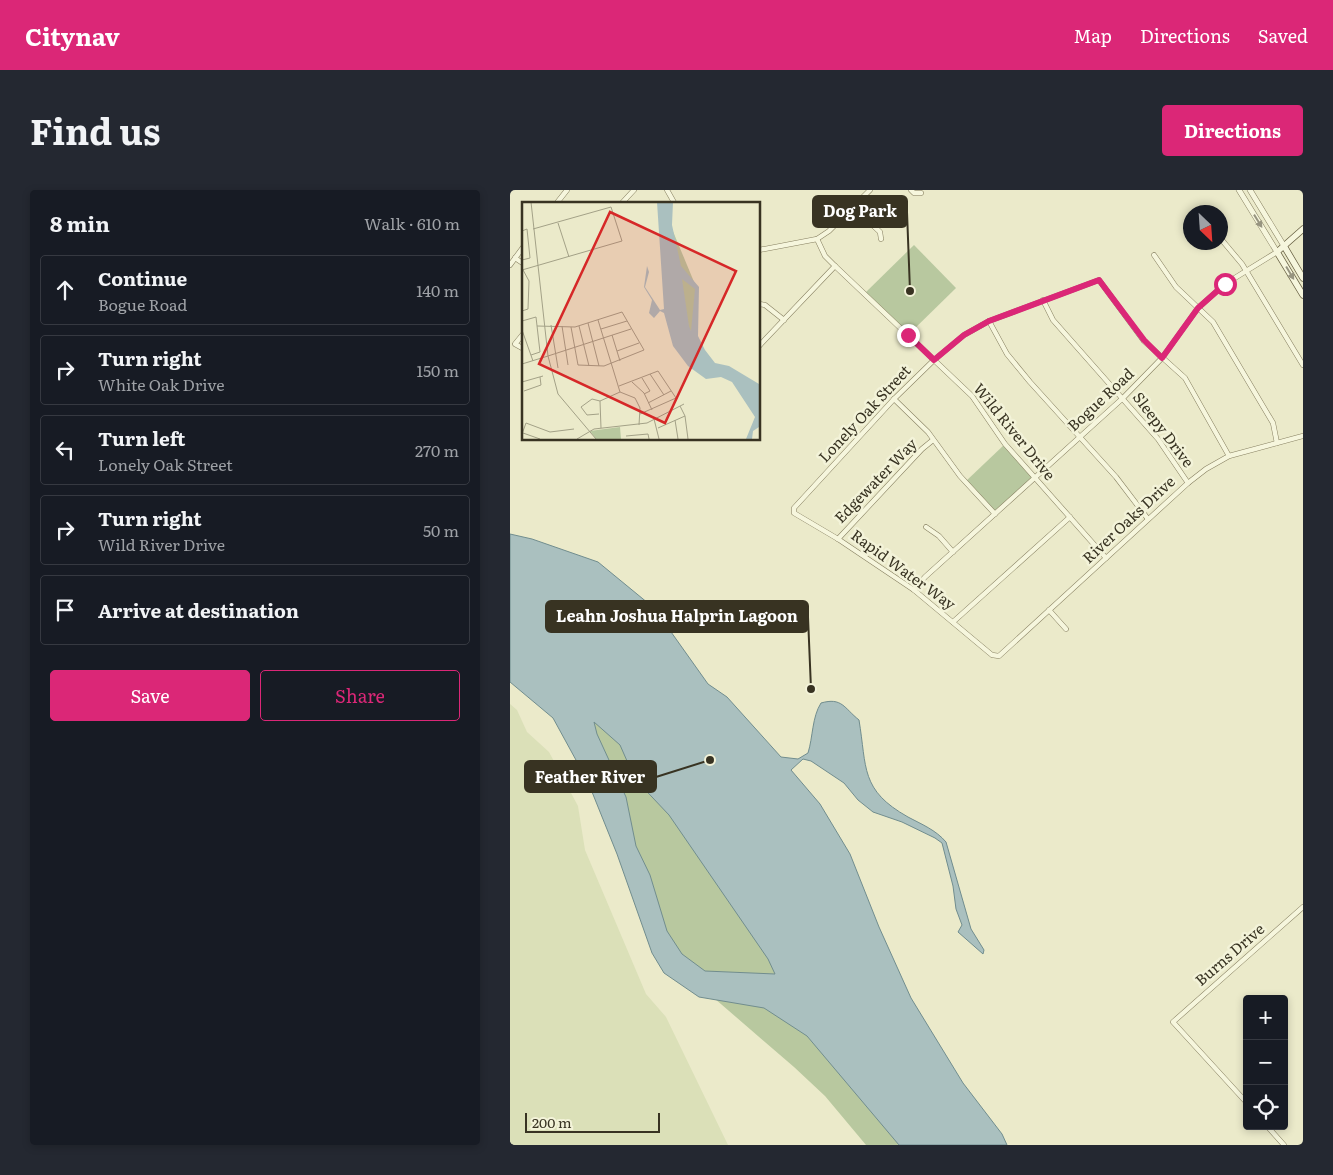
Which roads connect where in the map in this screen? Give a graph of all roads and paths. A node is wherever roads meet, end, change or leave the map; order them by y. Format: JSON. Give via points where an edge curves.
{"nodes":[{"id":1,"x":567,"y":190,"type":"edge"},
{"id":2,"x":634,"y":190,"type":"edge"},
{"id":3,"x":667,"y":190,"type":"edge"},
{"id":4,"x":870,"y":190,"type":"edge"},
{"id":5,"x":911,"y":190,"type":"edge"},
{"id":6,"x":1239,"y":190,"type":"edge"},
{"id":7,"x":1250,"y":190,"type":"edge"},
{"id":8,"x":920,"y":193,"type":"dead end"},
{"id":9,"x":558,"y":202,"type":"edge"},
{"id":10,"x":623,"y":202,"type":"edge"},
{"id":11,"x":674,"y":202,"type":"edge"},
{"id":12,"x":853,"y":207,"type":"junction"},
{"id":13,"x":1303,"y":229,"type":"edge"},
{"id":14,"x":817,"y":239,"type":"junction"},
{"id":15,"x":881,"y":239,"type":"dead end"},
{"id":16,"x":1284,"y":246,"type":"junction"},
{"id":17,"x":1228,"y":248,"type":"edge"},
{"id":18,"x":522,"y":249,"type":"edge"},
{"id":19,"x":760,"y":250,"type":"edge"},
{"id":20,"x":1277,"y":252,"type":"junction"},
{"id":21,"x":1154,"y":255,"type":"dead end"},
{"id":22,"x":515,"y":258,"type":"junction"},
{"id":23,"x":522,"y":263,"type":"edge"},
{"id":24,"x":510,"y":264,"type":"edge"},
{"id":25,"x":835,"y":266,"type":"junction"},
{"id":26,"x":1247,"y":271,"type":"junction"},
{"id":27,"x":1303,"y":278,"type":"edge"},
{"id":28,"x":1303,"y":295,"type":"edge"},
{"id":29,"x":1043,"y":300,"type":"junction"},
{"id":30,"x":760,"y":304,"type":"edge"},
{"id":31,"x":1198,"y":308,"type":"junction"},
{"id":32,"x":784,"y":320,"type":"junction"},
{"id":33,"x":989,"y":321,"type":"junction"},
{"id":34,"x":522,"y":335,"type":"edge"},
{"id":35,"x":760,"y":345,"type":"edge"},
{"id":36,"x":522,"y":348,"type":"edge"},
{"id":37,"x":1162,"y":358,"type":"junction"},
{"id":38,"x":934,"y":360,"type":"junction"},
{"id":39,"x":1303,"y":365,"type":"edge"},
{"id":40,"x":1124,"y":398,"type":"junction"},
{"id":41,"x":894,"y":399,"type":"junction"},
{"id":42,"x":1303,"y":436,"type":"edge"},
{"id":43,"x":1079,"y":438,"type":"junction"},
{"id":44,"x":933,"y":440,"type":"junction"},
{"id":45,"x":1277,"y":443,"type":"junction"},
{"id":46,"x":1229,"y":456,"type":"junction"},
{"id":47,"x":1035,"y":478,"type":"junction"},
{"id":48,"x":1188,"y":483,"type":"junction"},
{"id":49,"x":794,"y":513,"type":"joint"},
{"id":50,"x":995,"y":514,"type":"junction"},
{"id":51,"x":1070,"y":517,"type":"junction"},
{"id":52,"x":1148,"y":519,"type":"junction"},
{"id":53,"x":926,"y":527,"type":"dead end"},
{"id":54,"x":838,"y":539,"type":"junction"},
{"id":55,"x":953,"y":552,"type":"junction"},
{"id":56,"x":1106,"y":558,"type":"junction"},
{"id":57,"x":914,"y":590,"type":"junction"},
{"id":58,"x":1049,"y":610,"type":"junction"},
{"id":59,"x":953,"y":622,"type":"junction"},
{"id":60,"x":1066,"y":629,"type":"dead end"},
{"id":61,"x":992,"y":655,"type":"joint"},
{"id":62,"x":1303,"y":907,"type":"edge"},
{"id":63,"x":1243,"y":1099,"type":"edge"},
{"id":64,"x":1271,"y":1130,"type":"edge"},
{"id":65,"x":1284,"y":1145,"type":"edge"}],
"edges":[{"from":1,"to":9,"type":"street"},
{"from":2,"to":10,"type":"street"},
{"from":3,"to":11,"type":"street"},
{"from":4,"to":12,"type":"street"},
{"from":5,"to":8,"type":"street"},
{"from":6,"to":20,"type":"street","one_way":true},
{"from":7,"to":16,"type":"street"},
{"from":12,"to":14,"type":"street"},
{"from":12,"to":15,"type":"street","via":[[880,232]]},
{"from":13,"to":16,"type":"main road","name":"Bogue Road"},
{"from":14,"to":19,"type":"street"},
{"from":14,"to":25,"type":"street","name":"Wild River Drive","via":[[825,256]]},
{"from":16,"to":20,"type":"main road","name":"Bogue Road"},
{"from":16,"to":27,"type":"main road"},
{"from":17,"to":26,"type":"street"},
{"from":18,"to":22,"type":"street"},
{"from":20,"to":26,"type":"street","name":"Bogue Road"},
{"from":20,"to":28,"type":"main road","one_way":true},
{"from":21,"to":31,"type":"street","via":[[1176,287]]},
{"from":22,"to":23,"type":"street"},
{"from":22,"to":24,"type":"street"},
{"from":25,"to":32,"type":"street"},
{"from":25,"to":38,"type":"street","name":"Wild River Drive"},
{"from":26,"to":31,"type":"street","name":"Bogue Road","via":[[1225,284]]},
{"from":26,"to":39,"type":"street"},
{"from":29,"to":33,"type":"street","name":"Lonely Oak Street"},
{"from":29,"to":37,"type":"street","name":"Lonely Oak Street","via":[[1099,280],[1144,340]]},
{"from":29,"to":40,"type":"street","name":"Sleepy Drive","via":[[1053,320]]},
{"from":30,"to":32,"type":"street"},
{"from":31,"to":37,"type":"street","name":"Bogue Road"},
{"from":31,"to":45,"type":"street","via":[[1213,322],[1273,423]]},
{"from":32,"to":35,"type":"street"},
{"from":33,"to":38,"type":"street","name":"Lonely Oak Street","via":[[964,335]]},
{"from":33,"to":43,"type":"street","via":[[1007,354]]},
{"from":34,"to":36,"type":"street","via":[[515,344]]},
{"from":37,"to":40,"type":"street","name":"Bogue Road"},
{"from":37,"to":46,"type":"street","via":[[1185,378]]},
{"from":38,"to":41,"type":"street","name":"Lonely Oak Street"},
{"from":38,"to":47,"type":"street","name":"Wild River Drive","via":[[972,396],[1005,444]]},
{"from":40,"to":43,"type":"street","name":"Bogue Road"},
{"from":40,"to":48,"type":"street","name":"Sleepy Drive"},
{"from":41,"to":44,"type":"street"},
{"from":41,"to":49,"type":"street","name":"Lonely Oak Street","via":[[794,508]]},
{"from":42,"to":45,"type":"street","name":"River Oaks Drive"},
{"from":43,"to":47,"type":"street","name":"Bogue Road"},
{"from":43,"to":52,"type":"street","via":[[1116,476]]},
{"from":44,"to":50,"type":"street"},
{"from":44,"to":54,"type":"street","name":"Edgewater Way"},
{"from":45,"to":46,"type":"street","name":"River Oaks Drive"},
{"from":46,"to":48,"type":"street","name":"River Oaks Drive"},
{"from":47,"to":50,"type":"street","name":"Bogue Road"},
{"from":47,"to":51,"type":"street","name":"Wild River Drive"},
{"from":48,"to":52,"type":"street","name":"River Oaks Drive"},
{"from":49,"to":54,"type":"street","name":"Rapid Water Way"},
{"from":50,"to":55,"type":"street","name":"Bogue Road"},
{"from":51,"to":56,"type":"street","name":"Wild River Drive"},
{"from":51,"to":59,"type":"street"},
{"from":52,"to":56,"type":"street","name":"River Oaks Drive"},
{"from":53,"to":55,"type":"street"},
{"from":54,"to":57,"type":"street","name":"Rapid Water Way"},
{"from":55,"to":57,"type":"street","name":"Bogue Road"},
{"from":56,"to":58,"type":"street","name":"River Oaks Drive"},
{"from":57,"to":59,"type":"street","name":"Rapid Water Way"},
{"from":58,"to":60,"type":"street"},
{"from":58,"to":61,"type":"street","name":"River Oaks Drive","via":[[999,656]]},
{"from":59,"to":61,"type":"street","name":"Rapid Water Way"},
{"from":62,"to":63,"type":"street","name":"Burns Drive","via":[[1173,1022]]},
{"from":64,"to":65,"type":"street"}]}
